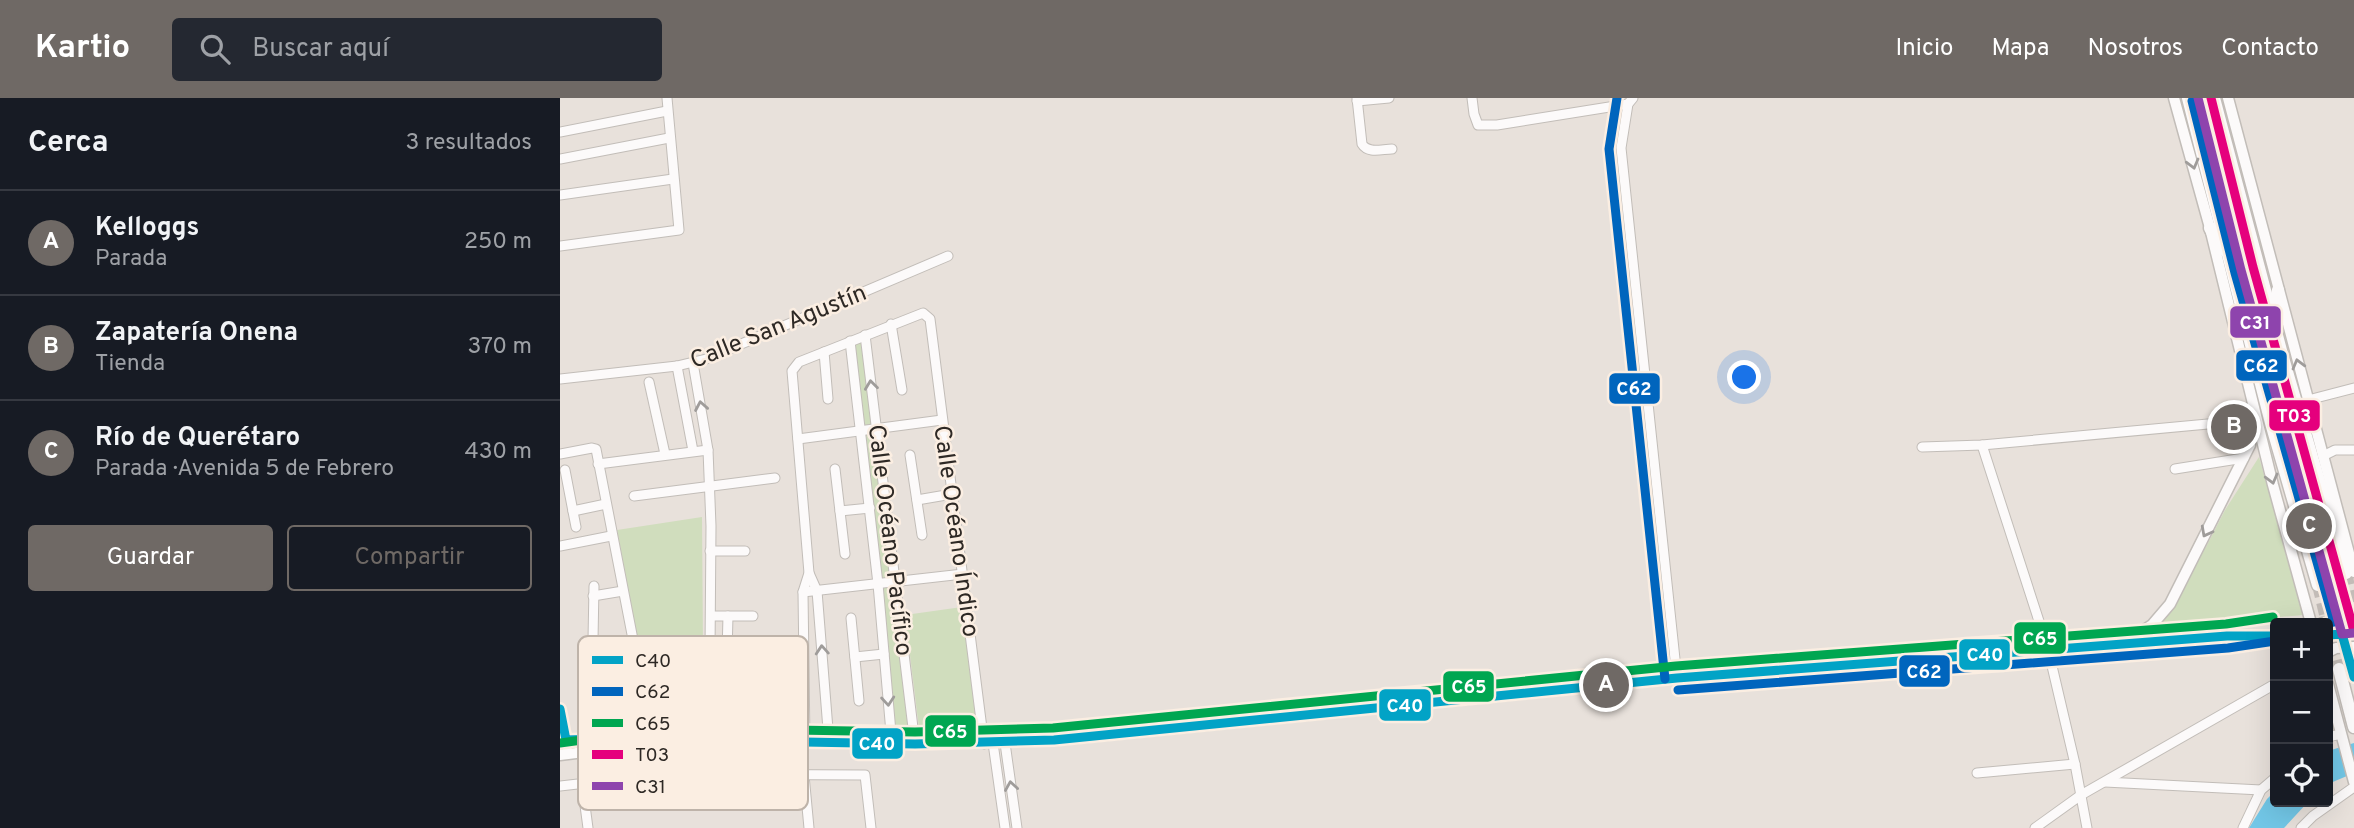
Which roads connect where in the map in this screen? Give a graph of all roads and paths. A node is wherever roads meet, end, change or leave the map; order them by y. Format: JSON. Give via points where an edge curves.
{"nodes":[{"id":1,"x":667,"y":98,"type":"edge"},
{"id":2,"x":1389,"y":98,"type":"edge"},
{"id":3,"x":1472,"y":98,"type":"edge"},
{"id":4,"x":2174,"y":98,"type":"edge"},
{"id":5,"x":2188,"y":98,"type":"edge"},
{"id":6,"x":2214,"y":98,"type":"edge"},
{"id":7,"x":2228,"y":98,"type":"edge"},
{"id":8,"x":1357,"y":99,"type":"edge"},
{"id":9,"x":1630,"y":101,"type":"edge"},
{"id":10,"x":667,"y":111,"type":"junction"},
{"id":11,"x":560,"y":132,"type":"edge"},
{"id":12,"x":669,"y":138,"type":"junction"},
{"id":13,"x":1392,"y":149,"type":"dead end"},
{"id":14,"x":560,"y":159,"type":"edge"},
{"id":15,"x":673,"y":179,"type":"junction"},
{"id":16,"x":560,"y":195,"type":"edge"},
{"id":17,"x":2210,"y":228,"type":"junction"},
{"id":18,"x":560,"y":246,"type":"edge"},
{"id":19,"x":948,"y":256,"type":"dead end"},
{"id":20,"x":2231,"y":269,"type":"junction"},
{"id":21,"x":2278,"y":290,"type":"junction"},
{"id":22,"x":891,"y":324,"type":"junction"},
{"id":23,"x":865,"y":335,"type":"junction"},
{"id":24,"x":850,"y":341,"type":"junction"},
{"id":25,"x":824,"y":352,"type":"junction"},
{"id":26,"x":2283,"y":358,"type":"junction"},
{"id":27,"x":693,"y":363,"type":"junction"},
{"id":28,"x":677,"y":366,"type":"junction"},
{"id":29,"x":560,"y":379,"type":"edge"},
{"id":30,"x":649,"y":382,"type":"dead end"},
{"id":31,"x":2354,"y":388,"type":"edge"},
{"id":32,"x":902,"y":390,"type":"dead end"},
{"id":33,"x":828,"y":400,"type":"dead end"},
{"id":34,"x":2308,"y":400,"type":"junction"},
{"id":35,"x":2252,"y":401,"type":"junction"},
{"id":36,"x":942,"y":420,"type":"junction"},
{"id":37,"x":2251,"y":421,"type":"junction"},
{"id":38,"x":877,"y":429,"type":"junction"},
{"id":39,"x":861,"y":431,"type":"junction"},
{"id":40,"x":798,"y":439,"type":"junction"},
{"id":41,"x":1982,"y":445,"type":"junction"},
{"id":42,"x":1922,"y":447,"type":"dead end"},
{"id":43,"x":708,"y":450,"type":"junction"},
{"id":44,"x":2354,"y":450,"type":"edge"},
{"id":45,"x":693,"y":451,"type":"junction"},
{"id":46,"x":560,"y":454,"type":"edge"},
{"id":47,"x":665,"y":454,"type":"junction"},
{"id":48,"x":910,"y":455,"type":"dead end"},
{"id":49,"x":2323,"y":456,"type":"junction"},
{"id":50,"x":2244,"y":458,"type":"junction"},
{"id":51,"x":598,"y":464,"type":"junction"},
{"id":52,"x":835,"y":469,"type":"dead end"},
{"id":53,"x":2175,"y":469,"type":"dead end"},
{"id":54,"x":565,"y":470,"type":"dead end"},
{"id":55,"x":775,"y":478,"type":"dead end"},
{"id":56,"x":708,"y":487,"type":"junction"},
{"id":57,"x":952,"y":495,"type":"junction"},
{"id":58,"x":634,"y":496,"type":"dead end"},
{"id":59,"x":917,"y":500,"type":"junction"},
{"id":60,"x":606,"y":504,"type":"junction"},
{"id":61,"x":870,"y":508,"type":"junction"},
{"id":62,"x":573,"y":511,"type":"junction"},
{"id":63,"x":840,"y":511,"type":"junction"},
{"id":64,"x":576,"y":527,"type":"dead end"},
{"id":65,"x":922,"y":535,"type":"dead end"},
{"id":66,"x":611,"y":536,"type":"junction"},
{"id":67,"x":560,"y":546,"type":"edge"},
{"id":68,"x":710,"y":551,"type":"junction"},
{"id":69,"x":745,"y":551,"type":"dead end"},
{"id":70,"x":845,"y":554,"type":"dead end"},
{"id":71,"x":2350,"y":572,"type":"edge"},
{"id":72,"x":808,"y":573,"type":"junction"},
{"id":73,"x":964,"y":574,"type":"junction"},
{"id":74,"x":897,"y":582,"type":"junction"},
{"id":75,"x":878,"y":584,"type":"junction"},
{"id":76,"x":2318,"y":585,"type":"tunnel mouth"},
{"id":77,"x":594,"y":586,"type":"dead end"},
{"id":78,"x":623,"y":591,"type":"junction"},
{"id":79,"x":817,"y":591,"type":"junction"},
{"id":80,"x":803,"y":592,"type":"junction"},
{"id":81,"x":593,"y":596,"type":"junction"},
{"id":82,"x":711,"y":616,"type":"junction"},
{"id":83,"x":729,"y":616,"type":"junction"},
{"id":84,"x":753,"y":616,"type":"dead end"},
{"id":85,"x":851,"y":618,"type":"dead end"},
{"id":86,"x":2310,"y":618,"type":"edge"},
{"id":87,"x":2354,"y":621,"type":"edge"},
{"id":88,"x":2333,"y":622,"type":"edge"},
{"id":89,"x":2270,"y":630,"type":"edge"},
{"id":90,"x":2354,"y":633,"type":"edge"},
{"id":91,"x":2333,"y":635,"type":"edge"},
{"id":92,"x":593,"y":636,"type":"edge"},
{"id":93,"x":632,"y":636,"type":"edge"},
{"id":94,"x":710,"y":636,"type":"edge"},
{"id":95,"x":728,"y":636,"type":"edge"},
{"id":96,"x":804,"y":636,"type":"edge"},
{"id":97,"x":2227,"y":636,"type":"junction"},
{"id":98,"x":2270,"y":636,"type":"edge"},
{"id":99,"x":2125,"y":643,"type":"junction"},
{"id":100,"x":2354,"y":647,"type":"edge"},
{"id":101,"x":2048,"y":649,"type":"junction"},
{"id":102,"x":2333,"y":651,"type":"edge"},
{"id":103,"x":884,"y":654,"type":"junction"},
{"id":104,"x":855,"y":657,"type":"junction"},
{"id":105,"x":2339,"y":668,"type":"tunnel mouth"},
{"id":106,"x":1677,"y":678,"type":"junction"},
{"id":107,"x":2270,"y":687,"type":"edge"},
{"id":108,"x":859,"y":701,"type":"dead end"},
{"id":109,"x":560,"y":709,"type":"edge"},
{"id":110,"x":2333,"y":712,"type":"edge"},
{"id":111,"x":2354,"y":727,"type":"edge"},
{"id":112,"x":2333,"y":737,"type":"edge"},
{"id":113,"x":2342,"y":738,"type":"junction"},
{"id":114,"x":563,"y":740,"type":"edge"},
{"id":115,"x":808,"y":742,"type":"edge"},
{"id":116,"x":829,"y":742,"type":"junction"},
{"id":117,"x":994,"y":743,"type":"junction"},
{"id":118,"x":892,"y":744,"type":"junction"},
{"id":119,"x":915,"y":744,"type":"junction"},
{"id":120,"x":564,"y":755,"type":"edge"},
{"id":121,"x":2075,"y":764,"type":"junction"},
{"id":122,"x":1977,"y":773,"type":"dead end"},
{"id":123,"x":808,"y":775,"type":"edge"},
{"id":124,"x":2104,"y":782,"type":"junction"},
{"id":125,"x":2270,"y":782,"type":"edge"},
{"id":126,"x":2354,"y":782,"type":"edge"},
{"id":127,"x":578,"y":784,"type":"edge"},
{"id":128,"x":560,"y":786,"type":"edge"},
{"id":129,"x":2261,"y":790,"type":"junction"},
{"id":130,"x":2081,"y":795,"type":"junction"},
{"id":131,"x":586,"y":810,"type":"edge"},
{"id":132,"x":807,"y":810,"type":"edge"},
{"id":133,"x":588,"y":828,"type":"edge"},
{"id":134,"x":809,"y":828,"type":"edge"},
{"id":135,"x":871,"y":828,"type":"edge"},
{"id":136,"x":1005,"y":828,"type":"edge"},
{"id":137,"x":1017,"y":828,"type":"edge"},
{"id":138,"x":2035,"y":828,"type":"edge"},
{"id":139,"x":2087,"y":828,"type":"edge"},
{"id":140,"x":2243,"y":828,"type":"edge"},
{"id":141,"x":2301,"y":828,"type":"edge"}],
"edges":[{"from":1,"to":10,"type":"street"},
{"from":2,"to":8,"type":"street"},
{"from":3,"to":9,"type":"street","via":[[1478,125]]},
{"from":4,"to":17,"type":"main road","one_way":true},
{"from":5,"to":20,"type":"highway"},
{"from":6,"to":26,"type":"highway"},
{"from":7,"to":21,"type":"main road"},
{"from":8,"to":13,"type":"street","via":[[1362,144],[1368,150]]},
{"from":9,"to":106,"type":"street","via":[[1621,148]]},
{"from":10,"to":11,"type":"street"},
{"from":10,"to":12,"type":"street"},
{"from":12,"to":14,"type":"street"},
{"from":12,"to":15,"type":"street"},
{"from":15,"to":16,"type":"street"},
{"from":15,"to":18,"type":"street","via":[[679,230]]},
{"from":17,"to":20,"type":"highway"},
{"from":17,"to":35,"type":"main road"},
{"from":19,"to":27,"type":"street","name":"Calle San Agustín"},
{"from":20,"to":76,"type":"highway"},
{"from":21,"to":26,"type":"highway"},
{"from":34,"to":21,"type":"main road","one_way":true},
{"from":22,"to":23,"type":"street"},
{"from":22,"to":32,"type":"street"},
{"from":22,"to":36,"type":"street","name":"Calle Océano Índico","via":[[923,313],[930,319]]},
{"from":23,"to":24,"type":"street"},
{"from":38,"to":23,"type":"street","name":"Calle Océano Pacífico","one_way":true},
{"from":24,"to":25,"type":"street"},
{"from":24,"to":39,"type":"street","name":"Calle Océano Pacífico"},
{"from":25,"to":33,"type":"street"},
{"from":25,"to":40,"type":"street","via":[[799,362],[792,370]]},
{"from":26,"to":71,"type":"highway"},
{"from":27,"to":28,"type":"street","name":"Calle San Agustín"},
{"from":43,"to":27,"type":"street","one_way":true},
{"from":28,"to":29,"type":"street","name":"Calle San Agustín"},
{"from":28,"to":45,"type":"street"},
{"from":30,"to":47,"type":"street"},
{"from":31,"to":34,"type":"street"},
{"from":34,"to":49,"type":"main road"},
{"from":35,"to":37,"type":"main road"},
{"from":35,"to":86,"type":"main road","one_way":true},
{"from":36,"to":38,"type":"street"},
{"from":36,"to":57,"type":"street","name":"Calle Océano Índico"},
{"from":37,"to":41,"type":"street"},
{"from":37,"to":50,"type":"main road"},
{"from":38,"to":39,"type":"street"},
{"from":38,"to":74,"type":"street","name":"Calle Océano Pacífico"},
{"from":39,"to":40,"type":"street"},
{"from":39,"to":61,"type":"street","name":"Calle Océano Pacífico"},
{"from":40,"to":72,"type":"street"},
{"from":41,"to":42,"type":"street"},
{"from":41,"to":101,"type":"street"},
{"from":43,"to":45,"type":"street"},
{"from":43,"to":56,"type":"street"},
{"from":44,"to":49,"type":"street","via":[[2335,450]]},
{"from":45,"to":47,"type":"street"},
{"from":46,"to":51,"type":"street","via":[[592,447]]},
{"from":47,"to":51,"type":"street"},
{"from":48,"to":59,"type":"street"},
{"from":49,"to":71,"type":"main road"},
{"from":50,"to":53,"type":"street"},
{"from":50,"to":99,"type":"main road","one_way":true,"via":[[2170,604],[2152,625]]},
{"from":51,"to":60,"type":"street"},
{"from":52,"to":63,"type":"street"},
{"from":54,"to":62,"type":"street"},
{"from":55,"to":56,"type":"street"},
{"from":56,"to":58,"type":"street"},
{"from":56,"to":68,"type":"street"},
{"from":57,"to":59,"type":"street"},
{"from":57,"to":73,"type":"street","name":"Calle Océano Índico"},
{"from":59,"to":65,"type":"street"},
{"from":60,"to":62,"type":"street"},
{"from":60,"to":66,"type":"street"},
{"from":61,"to":63,"type":"street"},
{"from":61,"to":75,"type":"street","name":"Calle Océano Pacífico"},
{"from":62,"to":64,"type":"street"},
{"from":63,"to":70,"type":"street"},
{"from":66,"to":67,"type":"street"},
{"from":66,"to":78,"type":"street"},
{"from":68,"to":69,"type":"street"},
{"from":68,"to":82,"type":"street"},
{"from":72,"to":79,"type":"street"},
{"from":72,"to":80,"type":"street"},
{"from":73,"to":74,"type":"street"},
{"from":73,"to":117,"type":"street","name":"Calle Océano Índico"},
{"from":74,"to":75,"type":"street"},
{"from":74,"to":119,"type":"street","name":"Calle Océano Pacífico"},
{"from":75,"to":79,"type":"street"},
{"from":75,"to":103,"type":"street","name":"Calle Océano Pacífico"},
{"from":77,"to":81,"type":"street"},
{"from":78,"to":81,"type":"street"},
{"from":78,"to":93,"type":"street"},
{"from":79,"to":80,"type":"street"},
{"from":116,"to":79,"type":"street","one_way":true},
{"from":80,"to":96,"type":"street"},
{"from":81,"to":92,"type":"street"},
{"from":82,"to":83,"type":"street"},
{"from":82,"to":94,"type":"street"},
{"from":83,"to":84,"type":"street"},
{"from":83,"to":95,"type":"street"},
{"from":85,"to":104,"type":"street"},
{"from":87,"to":88,"type":"main road"},
{"from":89,"to":97,"type":"main road"},
{"from":90,"to":91,"type":"main road"},
{"from":97,"to":98,"type":"main road"},
{"from":97,"to":99,"type":"main road"},
{"from":99,"to":101,"type":"main road"},
{"from":100,"to":102,"type":"main road"},
{"from":101,"to":106,"type":"main road"},
{"from":101,"to":121,"type":"street"},
{"from":103,"to":104,"type":"street"},
{"from":103,"to":118,"type":"street","name":"Calle Océano Pacífico","one_way":true},
{"from":104,"to":108,"type":"street"},
{"from":105,"to":111,"type":"highway"},
{"from":106,"to":117,"type":"main road"},
{"from":107,"to":124,"type":"street"},
{"from":109,"to":114,"type":"street"},
{"from":110,"to":113,"type":"main road"},
{"from":112,"to":113,"type":"street"},
{"from":113,"to":126,"type":"main road"},
{"from":114,"to":120,"type":"street"},
{"from":115,"to":116,"type":"main road"},
{"from":116,"to":118,"type":"main road"},
{"from":117,"to":119,"type":"main road"},
{"from":117,"to":136,"type":"street"},
{"from":137,"to":117,"type":"street","one_way":true},
{"from":118,"to":119,"type":"main road"},
{"from":121,"to":122,"type":"street"},
{"from":121,"to":130,"type":"street"},
{"from":123,"to":135,"type":"street","via":[[865,775]]},
{"from":124,"to":129,"type":"street"},
{"from":124,"to":130,"type":"street"},
{"from":125,"to":129,"type":"street"},
{"from":126,"to":141,"type":"street"},
{"from":127,"to":128,"type":"street"},
{"from":129,"to":140,"type":"street"},
{"from":130,"to":138,"type":"street"},
{"from":130,"to":139,"type":"street"},
{"from":131,"to":133,"type":"street"},
{"from":132,"to":134,"type":"street"}]}
